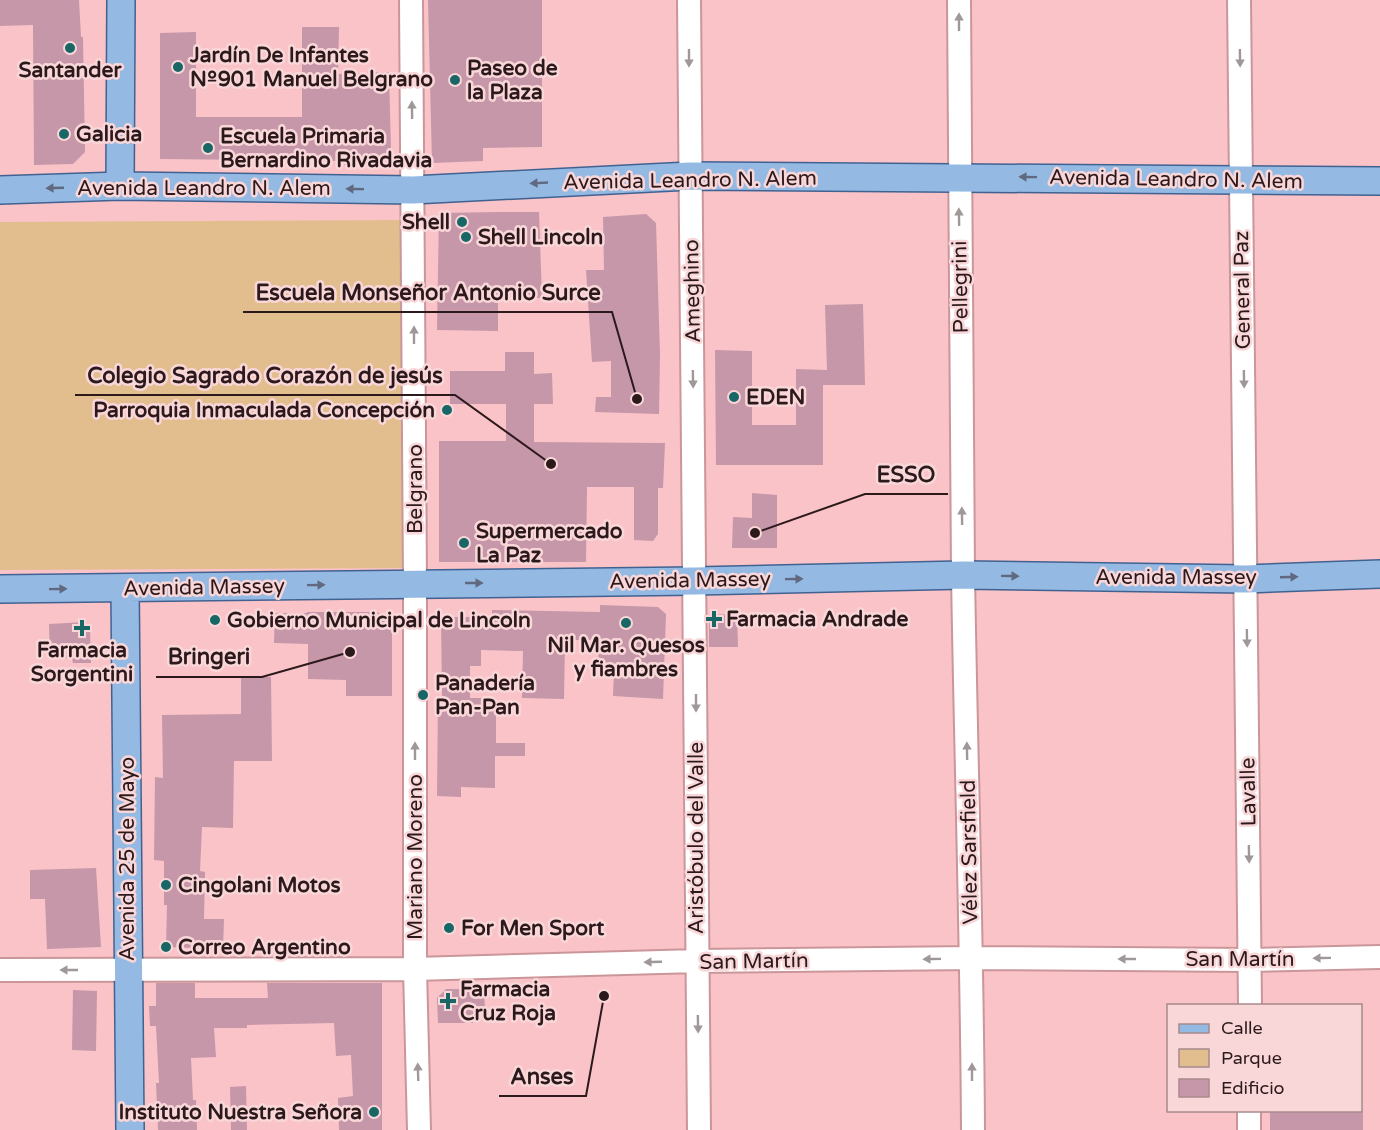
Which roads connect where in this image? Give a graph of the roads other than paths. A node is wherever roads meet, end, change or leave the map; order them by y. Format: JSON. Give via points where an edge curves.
{"nodes":[{"id":1,"x":121,"y":0,"type":"edge"},
{"id":2,"x":411,"y":0,"type":"edge"},
{"id":3,"x":689,"y":0,"type":"edge"},
{"id":4,"x":959,"y":0,"type":"edge"},
{"id":5,"x":1239,"y":0,"type":"edge"},
{"id":6,"x":690,"y":176,"type":"junction"},
{"id":7,"x":958,"y":177,"type":"junction"},
{"id":8,"x":1241,"y":180,"type":"junction"},
{"id":9,"x":1380,"y":181,"type":"edge"},
{"id":10,"x":120,"y":186,"type":"junction"},
{"id":11,"x":0,"y":190,"type":"edge"},
{"id":12,"x":413,"y":190,"type":"junction"},
{"id":13,"x":1380,"y":574,"type":"edge"},
{"id":14,"x":963,"y":575,"type":"junction"},
{"id":15,"x":1246,"y":579,"type":"junction"},
{"id":16,"x":695,"y":581,"type":"junction"},
{"id":17,"x":415,"y":583,"type":"junction"},
{"id":18,"x":126,"y":588,"type":"junction"},
{"id":19,"x":0,"y":589,"type":"edge"},
{"id":20,"x":1380,"y":957,"type":"edge"},
{"id":21,"x":972,"y":958,"type":"junction"},
{"id":22,"x":1250,"y":960,"type":"junction"},
{"id":23,"x":697,"y":961,"type":"junction"},
{"id":24,"x":415,"y":969,"type":"junction"},
{"id":25,"x":0,"y":970,"type":"edge"},
{"id":26,"x":128,"y":970,"type":"junction"},
{"id":27,"x":1250,"y":1004,"type":"edge"},
{"id":28,"x":1249,"y":1112,"type":"edge"},
{"id":29,"x":130,"y":1130,"type":"edge"},
{"id":30,"x":419,"y":1130,"type":"edge"},
{"id":31,"x":699,"y":1130,"type":"edge"},
{"id":32,"x":973,"y":1130,"type":"edge"},
{"id":33,"x":1249,"y":1130,"type":"edge"}],
"edges":[{"from":1,"to":10,"type":"main road"},
{"from":12,"to":2,"type":"street","name":"Belgrano","one_way":true},
{"from":3,"to":6,"type":"street","name":"Ameghino","one_way":true},
{"from":7,"to":4,"type":"street","name":"Pellegrini","one_way":true},
{"from":5,"to":8,"type":"street","name":"General Paz","one_way":true},
{"from":6,"to":7,"type":"main road","name":"Avenida Leandro N. Alem"},
{"from":6,"to":12,"type":"main road","name":"Avenida Leandro N. Alem","one_way":true},
{"from":6,"to":16,"type":"street","name":"Ameghino","one_way":true},
{"from":8,"to":7,"type":"main road","name":"Avenida Leandro N. Alem","one_way":true},
{"from":14,"to":7,"type":"street","name":"Pellegrini","one_way":true},
{"from":8,"to":9,"type":"main road","name":"Avenida Leandro N. Alem"},
{"from":8,"to":15,"type":"street","name":"General Paz","one_way":true},
{"from":10,"to":11,"type":"main road","name":"Avenida Leandro N. Alem","one_way":true},
{"from":12,"to":10,"type":"main road","name":"Avenida Leandro N. Alem","one_way":true},
{"from":17,"to":12,"type":"street","name":"Belgrano","one_way":true},
{"from":15,"to":13,"type":"main road","name":"Avenida Massey","one_way":true},
{"from":14,"to":15,"type":"main road","name":"Avenida Massey","one_way":true},
{"from":16,"to":14,"type":"main road","name":"Avenida Massey","one_way":true},
{"from":21,"to":14,"type":"street","name":"Vélez Sarsfield","one_way":true},
{"from":15,"to":22,"type":"street","name":"Lavalle","one_way":true},
{"from":17,"to":16,"type":"main road","name":"Avenida Massey","one_way":true},
{"from":16,"to":23,"type":"street","name":"Aristóbulo del Valle","one_way":true},
{"from":18,"to":17,"type":"main road","name":"Avenida Massey","one_way":true},
{"from":24,"to":17,"type":"street","name":"Mariano Moreno","one_way":true},
{"from":19,"to":18,"type":"main road","name":"Avenida Massey","one_way":true},
{"from":18,"to":26,"type":"main road","name":"Avenida 25 de Mayo"},
{"from":20,"to":22,"type":"street","name":"San Martín","one_way":true},
{"from":22,"to":21,"type":"street","name":"San Martín","one_way":true},
{"from":21,"to":23,"type":"street","name":"San Martín","one_way":true},
{"from":32,"to":21,"type":"street","name":"Vélez Sarsfield","one_way":true},
{"from":22,"to":27,"type":"street","name":"Lavalle"},
{"from":23,"to":24,"type":"street","name":"San Martín","one_way":true},
{"from":23,"to":31,"type":"street","name":"Aristóbulo del Valle","one_way":true},
{"from":24,"to":26,"type":"street","name":"San Martín"},
{"from":30,"to":24,"type":"street","name":"Mariano Moreno","one_way":true},
{"from":26,"to":25,"type":"street","name":"San Martín","one_way":true},
{"from":26,"to":29,"type":"main road","name":"Avenida 25 de Mayo"},
{"from":28,"to":33,"type":"street"}]}
